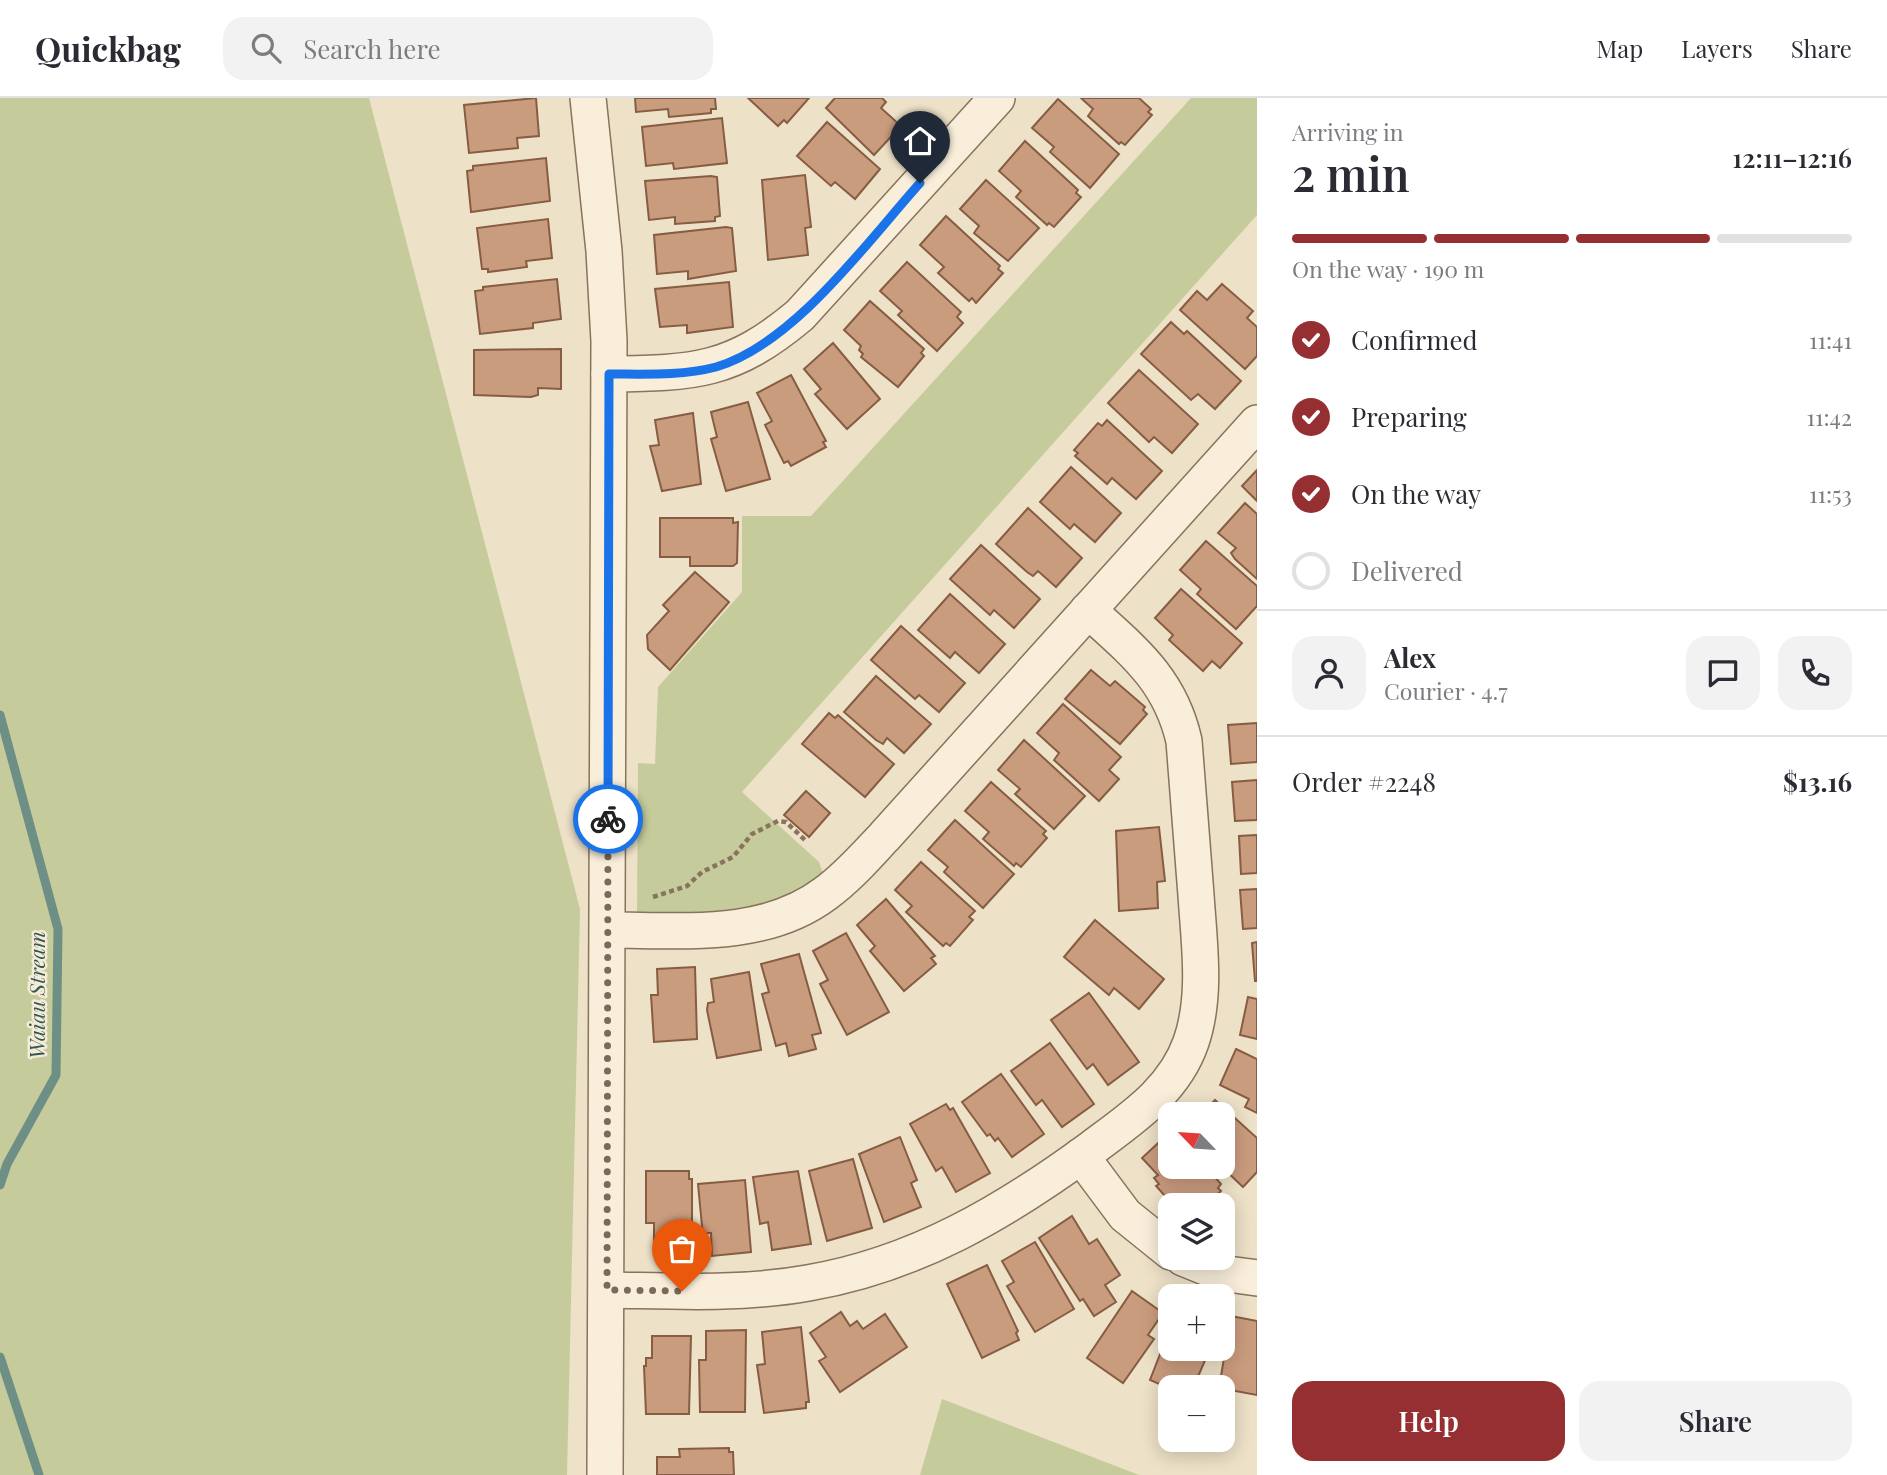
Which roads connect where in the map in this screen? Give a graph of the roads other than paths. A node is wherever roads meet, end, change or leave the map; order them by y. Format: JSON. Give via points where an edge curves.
{"nodes":[{"id":1,"x":588,"y":98,"type":"edge"},
{"id":2,"x":996,"y":98,"type":"edge"},
{"id":3,"x":609,"y":374,"type":"junction"},
{"id":4,"x":1257,"y":423,"type":"edge"},
{"id":5,"x":1088,"y":610,"type":"junction"},
{"id":6,"x":608,"y":930,"type":"junction"},
{"id":7,"x":1081,"y":1156,"type":"junction"},
{"id":8,"x":1158,"y":1242,"type":"edge"},
{"id":9,"x":1213,"y":1270,"type":"edge"},
{"id":10,"x":1257,"y":1278,"type":"edge"},
{"id":11,"x":607,"y":1290,"type":"junction"},
{"id":12,"x":605,"y":1475,"type":"edge"}],
"edges":[{"from":1,"to":3,"type":"lane","via":[[604,251]]},
{"from":2,"to":3,"type":"lane","via":[[800,315],[775,336],[715,367],[666,374]]},
{"from":3,"to":6,"type":"lane"},
{"from":4,"to":5,"type":"lane"},
{"from":5,"to":6,"type":"lane","via":[[884,837],[825,894],[798,910],[734,928]]},
{"from":5,"to":7,"type":"lane","via":[[1153,672],[1178,713],[1184,741],[1200,988],[1192,1040],[1173,1079],[1154,1100]]},
{"from":6,"to":11,"type":"lane"},
{"from":7,"to":8,"type":"lane","via":[[1125,1215]]},
{"from":7,"to":11,"type":"lane","via":[[980,1223],[896,1261],[769,1288]]},
{"from":9,"to":10,"type":"lane"},
{"from":11,"to":12,"type":"lane"}]}
